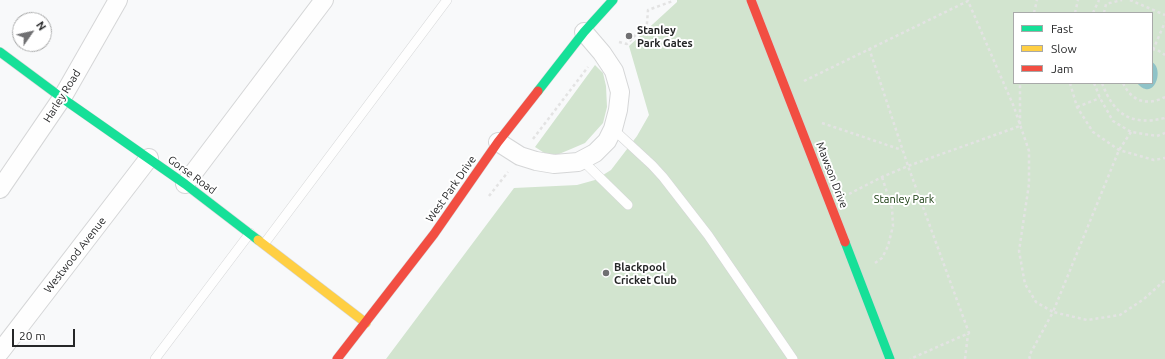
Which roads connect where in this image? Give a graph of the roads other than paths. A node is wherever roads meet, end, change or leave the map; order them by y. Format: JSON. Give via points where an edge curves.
{"nodes":[{"id":1,"x":118,"y":0,"type":"edge"},
{"id":2,"x":324,"y":0,"type":"edge"},
{"id":3,"x":448,"y":0,"type":"edge"},
{"id":4,"x":613,"y":0,"type":"edge"},
{"id":5,"x":751,"y":0,"type":"edge"},
{"id":6,"x":616,"y":9,"type":"dead end"},
{"id":7,"x":584,"y":32,"type":"junction"},
{"id":8,"x":0,"y":52,"type":"edge"},
{"id":9,"x":62,"y":98,"type":"junction"},
{"id":10,"x":613,"y":129,"type":"junction"},
{"id":11,"x":498,"y":142,"type":"junction"},
{"id":12,"x":149,"y":158,"type":"junction"},
{"id":13,"x":582,"y":160,"type":"junction"},
{"id":14,"x":185,"y":184,"type":"junction"},
{"id":15,"x":0,"y":189,"type":"edge"},
{"id":16,"x":628,"y":205,"type":"dead end"},
{"id":17,"x":250,"y":233,"type":"junction"},
{"id":18,"x":264,"y":244,"type":"junction"},
{"id":19,"x":366,"y":322,"type":"junction"},
{"id":20,"x":0,"y":352,"type":"edge"},
{"id":21,"x":155,"y":359,"type":"edge"},
{"id":22,"x":337,"y":359,"type":"edge"},
{"id":23,"x":793,"y":359,"type":"edge"},
{"id":24,"x":890,"y":359,"type":"edge"}],
"edges":[{"from":1,"to":9,"type":"street","name":"Harley Road"},
{"from":2,"to":14,"type":"street"},
{"from":3,"to":18,"type":"lane"},
{"from":4,"to":7,"type":"street","name":"West Park Drive"},
{"from":5,"to":24,"type":"street","name":"Mawson Drive"},
{"from":6,"to":7,"type":"street","name":"West Park Drive"},
{"from":7,"to":10,"type":"street","via":[[614,71],[620,92]]},
{"from":7,"to":11,"type":"street","name":"West Park Drive"},
{"from":8,"to":9,"type":"street","name":"Gorse Road"},
{"from":9,"to":12,"type":"street","name":"Gorse Road"},
{"from":9,"to":15,"type":"street","name":"Harley Road"},
{"from":10,"to":13,"type":"street","via":[[594,153]]},
{"from":10,"to":23,"type":"lane","via":[[663,177],[708,235]]},
{"from":11,"to":13,"type":"street","via":[[520,156],[536,161],[554,164]]},
{"from":11,"to":19,"type":"street","name":"West Park Drive","via":[[434,234]]},
{"from":12,"to":14,"type":"street","name":"Gorse Road"},
{"from":12,"to":20,"type":"street","name":"Westwood Avenue"},
{"from":13,"to":16,"type":"lane"},
{"from":14,"to":17,"type":"street","name":"Gorse Road"},
{"from":17,"to":18,"type":"street","name":"Gorse Road"},
{"from":17,"to":21,"type":"lane"},
{"from":18,"to":19,"type":"street","name":"Gorse Road"},
{"from":19,"to":22,"type":"street","name":"West Park Drive"}]}
